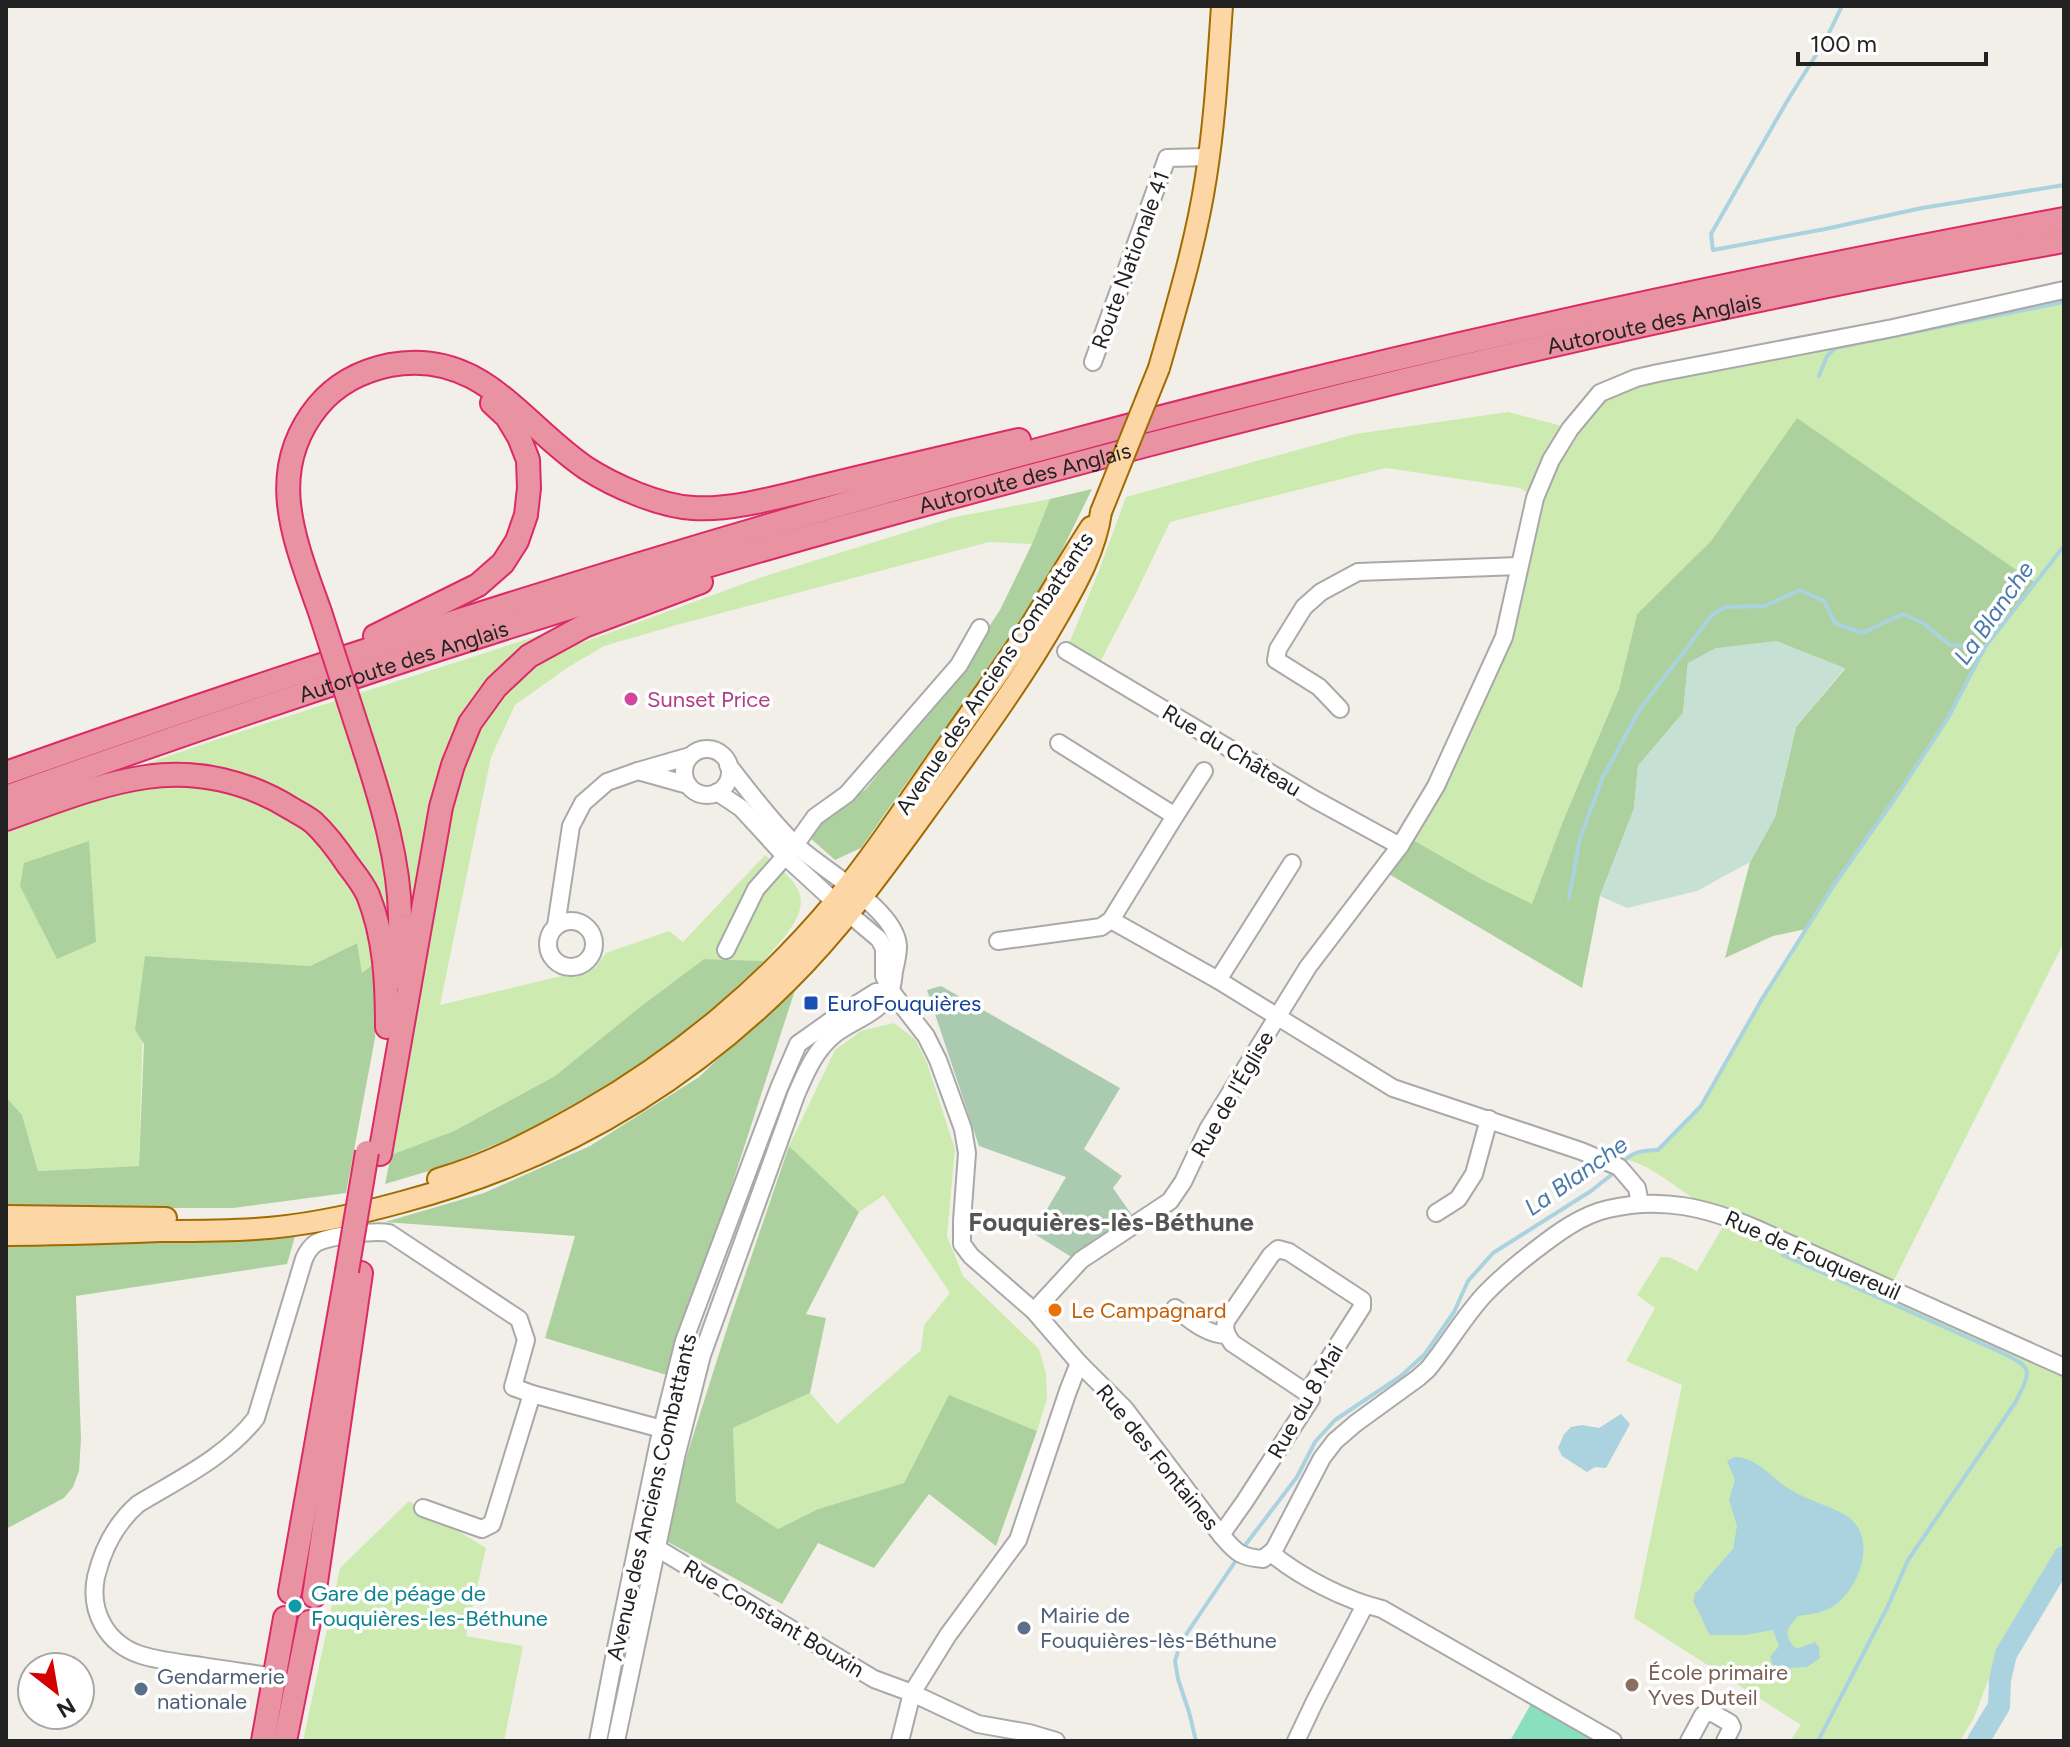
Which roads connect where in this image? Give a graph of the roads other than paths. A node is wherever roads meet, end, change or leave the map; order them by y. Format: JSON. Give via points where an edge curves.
{"nodes":[{"id":1,"x":1222,"y":6,"type":"edge"},
{"id":2,"x":1209,"y":157,"type":"junction"},
{"id":3,"x":2064,"y":219,"type":"edge"},
{"id":4,"x":2064,"y":241,"type":"edge"},
{"id":5,"x":2064,"y":290,"type":"edge"},
{"id":6,"x":1093,"y":362,"type":"dead end"},
{"id":7,"x":1178,"y":413,"type":"junction"},
{"id":8,"x":861,"y":522,"type":"junction"},
{"id":9,"x":1519,"y":566,"type":"junction"},
{"id":10,"x":324,"y":611,"type":"junction"},
{"id":11,"x":980,"y":628,"type":"dead end"},
{"id":12,"x":1066,"y":651,"type":"dead end"},
{"id":13,"x":321,"y":664,"type":"junction"},
{"id":14,"x":1340,"y":709,"type":"dead end"},
{"id":15,"x":1059,"y":743,"type":"dead end"},
{"id":16,"x":690,"y":756,"type":"junction"},
{"id":17,"x":728,"y":765,"type":"junction"},
{"id":18,"x":638,"y":771,"type":"junction"},
{"id":19,"x":1204,"y":771,"type":"dead end"},
{"id":20,"x":6,"y":773,"type":"edge"},
{"id":21,"x":688,"y":785,"type":"junction"},
{"id":22,"x":717,"y":792,"type":"junction"},
{"id":23,"x":6,"y":797,"type":"edge"},
{"id":24,"x":1175,"y":816,"type":"junction"},
{"id":25,"x":6,"y":819,"type":"edge"},
{"id":26,"x":1400,"y":846,"type":"junction"},
{"id":27,"x":790,"y":851,"type":"junction"},
{"id":28,"x":1292,"y":863,"type":"dead end"},
{"id":29,"x":848,"y":900,"type":"junction"},
{"id":30,"x":1111,"y":920,"type":"junction"},
{"id":31,"x":556,"y":926,"type":"dead end"},
{"id":32,"x":998,"y":941,"type":"dead end"},
{"id":33,"x":726,"y":950,"type":"dead end"},
{"id":34,"x":1218,"y":980,"type":"junction"},
{"id":35,"x":891,"y":991,"type":"junction"},
{"id":36,"x":1276,"y":1017,"type":"junction"},
{"id":37,"x":395,"y":1025,"type":"junction"},
{"id":38,"x":1489,"y":1119,"type":"junction"},
{"id":39,"x":1640,"y":1204,"type":"junction"},
{"id":40,"x":1436,"y":1213,"type":"dead end"},
{"id":41,"x":6,"y":1216,"type":"edge"},
{"id":42,"x":6,"y":1235,"type":"edge"},
{"id":43,"x":354,"y":1272,"type":"junction"},
{"id":44,"x":1175,"y":1308,"type":"dead end"},
{"id":45,"x":1034,"y":1311,"type":"junction"},
{"id":46,"x":1227,"y":1335,"type":"junction"},
{"id":47,"x":1079,"y":1363,"type":"junction"},
{"id":48,"x":2064,"y":1367,"type":"edge"},
{"id":49,"x":1307,"y":1393,"type":"junction"},
{"id":50,"x":532,"y":1394,"type":"junction"},
{"id":51,"x":662,"y":1429,"type":"junction"},
{"id":52,"x":423,"y":1508,"type":"dead end"},
{"id":53,"x":1221,"y":1535,"type":"junction"},
{"id":54,"x":638,"y":1543,"type":"junction"},
{"id":55,"x":657,"y":1548,"type":"junction"},
{"id":56,"x":1271,"y":1553,"type":"junction"},
{"id":57,"x":290,"y":1592,"type":"dead end"},
{"id":58,"x":314,"y":1596,"type":"dead end"},
{"id":59,"x":1365,"y":1605,"type":"junction"},
{"id":60,"x":285,"y":1618,"type":"dead end"},
{"id":61,"x":309,"y":1622,"type":"dead end"},
{"id":62,"x":275,"y":1677,"type":"junction"},
{"id":63,"x":912,"y":1693,"type":"junction"},
{"id":64,"x":263,"y":1741,"type":"edge"},
{"id":65,"x":285,"y":1741,"type":"edge"},
{"id":66,"x":598,"y":1741,"type":"edge"},
{"id":67,"x":616,"y":1741,"type":"edge"},
{"id":68,"x":900,"y":1741,"type":"edge"},
{"id":69,"x":1056,"y":1741,"type":"edge"},
{"id":70,"x":1296,"y":1741,"type":"edge"},
{"id":71,"x":1613,"y":1741,"type":"edge"},
{"id":72,"x":1689,"y":1741,"type":"edge"},
{"id":73,"x":1725,"y":1741,"type":"edge"}],
"edges":[{"from":1,"to":2,"type":"main road","name":"Avenue des Anciens Combattants"},
{"from":2,"to":6,"type":"street","name":"Route Nationale 41","via":[[1167,158]]},
{"from":2,"to":29,"type":"main road","name":"Avenue des Anciens Combattants","bridge":true,"via":[[1186,275],[1159,368],[1101,512]]},
{"from":3,"to":7,"type":"highway","name":"Autoroute des Anglais","via":[[1609,310]]},
{"from":4,"to":8,"type":"highway","name":"Autoroute des Anglais","via":[[1494,358]]},
{"from":5,"to":9,"type":"street","name":"Rue de l'Église","via":[[1647,376],[1600,393],[1551,460],[1535,498]]},
{"from":7,"to":10,"type":"highway","via":[[1083,425],[779,497],[693,508],[657,501],[587,468],[506,399],[458,370],[426,363],[369,369],[338,385],[321,402],[296,440],[292,457],[289,513]]},
{"from":7,"to":13,"type":"highway","name":"Autoroute des Anglais","via":[[655,560]]},
{"from":8,"to":23,"type":"highway","name":"Autoroute des Anglais","via":[[392,665]]},
{"from":8,"to":37,"type":"highway","via":[[584,626],[529,656],[496,687],[470,723],[453,765]]},
{"from":9,"to":14,"type":"street","via":[[1358,572],[1321,592],[1304,607],[1276,660],[1319,687]]},
{"from":9,"to":26,"type":"street","name":"Rue de l'Église","via":[[1504,637],[1436,786]]},
{"from":10,"to":13,"type":"highway","via":[[300,492],[300,470],[315,426],[343,396],[372,381],[403,374],[458,381],[490,401],[507,417],[528,460],[526,515],[503,563],[478,585]]},
{"from":10,"to":37,"type":"highway","via":[[398,835],[408,916]]},
{"from":11,"to":27,"type":"street","via":[[959,665],[847,794],[815,817]]},
{"from":12,"to":26,"type":"street","name":"Rue du Château"},
{"from":13,"to":20,"type":"highway","name":"Autoroute des Anglais"},
{"from":15,"to":24,"type":"street"},
{"from":16,"to":17,"type":"street","via":[[709,749]]},
{"from":16,"to":18,"type":"street"},
{"from":16,"to":21,"type":"street","via":[[684,770]]},
{"from":17,"to":22,"type":"street","via":[[727,781]]},
{"from":17,"to":27,"type":"street"},
{"from":18,"to":21,"type":"street"},
{"from":18,"to":31,"type":"street","via":[[607,782],[583,803],[571,826]]},
{"from":19,"to":24,"type":"street"},
{"from":21,"to":22,"type":"street","via":[[698,793]]},
{"from":22,"to":27,"type":"street"},
{"from":24,"to":30,"type":"street"},
{"from":25,"to":37,"type":"highway","via":[[148,777],[205,776],[278,800],[313,822],[366,892],[379,928]]},
{"from":26,"to":36,"type":"street","name":"Rue de l'Église"},
{"from":27,"to":29,"type":"street"},
{"from":27,"to":33,"type":"street","via":[[756,889]]},
{"from":28,"to":34,"type":"street"},
{"from":29,"to":35,"type":"street","via":[[884,948],[884,976]]},
{"from":29,"to":41,"type":"main road","via":[[664,1061],[556,1128],[447,1176],[321,1208],[272,1214]]},
{"from":29,"to":42,"type":"main road","via":[[788,981],[699,1060],[603,1122],[484,1178],[362,1213],[256,1229]]},
{"from":30,"to":32,"type":"street","via":[[1101,927]]},
{"from":30,"to":34,"type":"street"},
{"from":34,"to":36,"type":"street"},
{"from":35,"to":45,"type":"street","name":"Rue des Fontaines","via":[[926,1036],[963,1129],[967,1153],[962,1244]]},
{"from":35,"to":51,"type":"street","name":"Avenue des Anciens Combattants","via":[[876,992],[798,1044],[684,1341]]},
{"from":35,"to":55,"type":"street","name":"Avenue des Anciens Combattants","via":[[883,1003],[819,1049],[796,1095],[702,1355]]},
{"from":36,"to":38,"type":"street","via":[[1393,1088]]},
{"from":36,"to":45,"type":"street","name":"Rue de l'Église","via":[[1170,1201],[1081,1260]]},
{"from":37,"to":43,"type":"highway"},
{"from":38,"to":39,"type":"street","via":[[1618,1167],[1637,1188]]},
{"from":38,"to":40,"type":"street","via":[[1474,1174],[1458,1199]]},
{"from":39,"to":48,"type":"street","name":"Rue de Fouquereuil","via":[[1674,1204],[1729,1217]]},
{"from":39,"to":56,"type":"street","name":"Rue de Fouquereuil","via":[[1583,1218],[1508,1271],[1428,1369],[1335,1441]]},
{"from":43,"to":57,"type":"highway"},
{"from":43,"to":58,"type":"highway"},
{"from":44,"to":46,"type":"street","via":[[1213,1334]]},
{"from":45,"to":47,"type":"street","name":"Rue des Fontaines"},
{"from":46,"to":49,"type":"street"},
{"from":46,"to":49,"type":"street","name":"Rue du 8 Mai","via":[[1226,1321],[1278,1249],[1362,1300]]},
{"from":47,"to":53,"type":"street","name":"Rue des Fontaines","via":[[1125,1409]]},
{"from":47,"to":63,"type":"street","via":[[1018,1540]]},
{"from":49,"to":53,"type":"street","name":"Rue du 8 Mai","via":[[1311,1399]]},
{"from":50,"to":51,"type":"street"},
{"from":50,"to":52,"type":"street","via":[[492,1524],[482,1529]]},
{"from":50,"to":62,"type":"street","via":[[513,1387],[526,1340],[519,1319],[389,1233],[313,1245],[304,1259],[256,1418],[223,1452],[138,1504],[116,1527],[96,1580],[102,1625],[125,1647],[157,1659]]},
{"from":51,"to":54,"type":"street","name":"Avenue des Anciens Combattants"},
{"from":53,"to":56,"type":"street","name":"Rue des Fontaines","via":[[1240,1554],[1263,1559]]},
{"from":54,"to":55,"type":"street","name":"Rue Constant Bouxin"},
{"from":54,"to":66,"type":"street","name":"Avenue des Anciens Combattants"},
{"from":55,"to":63,"type":"street","name":"Rue Constant Bouxin","via":[[874,1679]]},
{"from":55,"to":67,"type":"street","name":"Avenue des Anciens Combattants"},
{"from":56,"to":59,"type":"street"},
{"from":59,"to":70,"type":"street"},
{"from":59,"to":71,"type":"street","via":[[1382,1609]]},
{"from":60,"to":62,"type":"highway"},
{"from":61,"to":65,"type":"highway"},
{"from":62,"to":64,"type":"highway"},
{"from":63,"to":68,"type":"street"},
{"from":63,"to":69,"type":"street","name":"Rue Constant Bouxin","via":[[978,1724]]},
{"from":72,"to":73,"type":"street","via":[[1703,1715],[1711,1712],[1732,1727]]}]}
